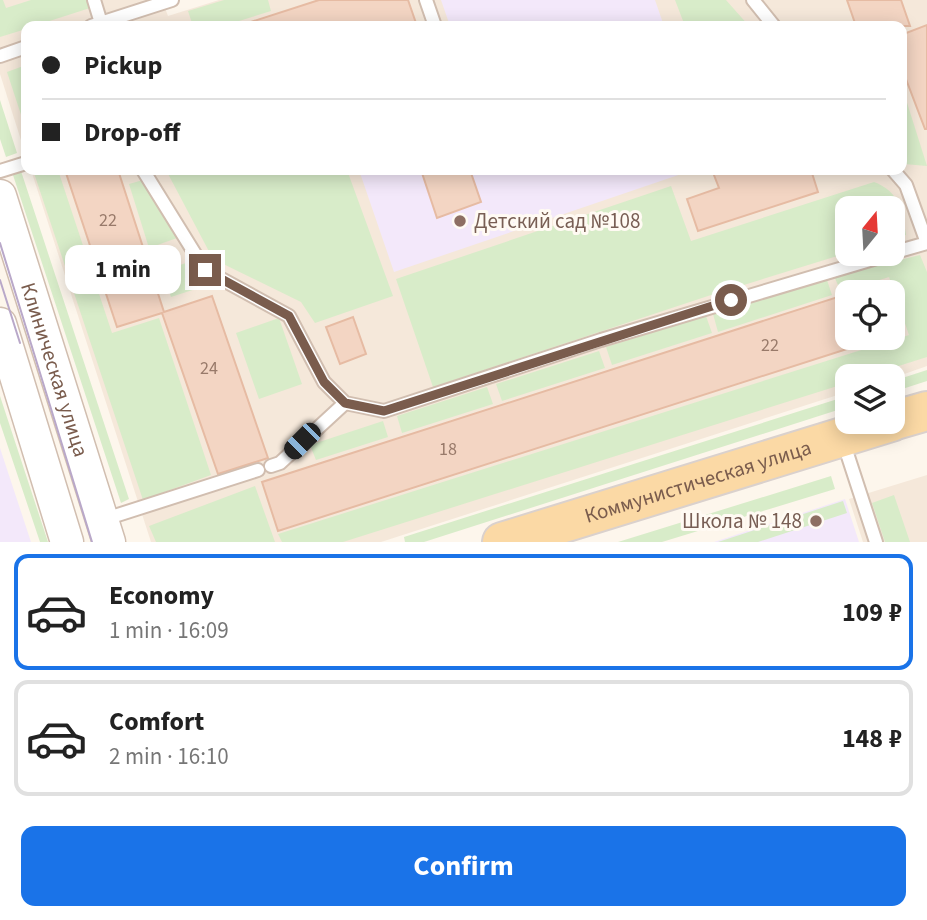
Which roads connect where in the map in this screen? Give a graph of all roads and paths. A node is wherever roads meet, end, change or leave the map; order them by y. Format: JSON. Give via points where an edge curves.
{"nodes":[{"id":1,"x":94,"y":0,"type":"edge"},
{"id":2,"x":172,"y":0,"type":"edge"},
{"id":3,"x":426,"y":0,"type":"edge"},
{"id":4,"x":752,"y":0,"type":"edge"},
{"id":5,"x":96,"y":21,"type":"edge"},
{"id":6,"x":108,"y":21,"type":"edge"},
{"id":7,"x":433,"y":21,"type":"edge"},
{"id":8,"x":770,"y":21,"type":"edge"},
{"id":9,"x":21,"y":49,"type":"edge"},
{"id":10,"x":0,"y":56,"type":"edge"},
{"id":11,"x":21,"y":165,"type":"edge"},
{"id":12,"x":0,"y":171,"type":"edge"},
{"id":13,"x":146,"y":175,"type":"edge"},
{"id":14,"x":897,"y":175,"type":"edge"},
{"id":15,"x":0,"y":196,"type":"edge"},
{"id":16,"x":927,"y":243,"type":"edge"},
{"id":17,"x":905,"y":249,"type":"edge"},
{"id":18,"x":847,"y":266,"type":"edge"},
{"id":19,"x":2,"y":336,"type":"edge"},
{"id":20,"x":345,"y":403,"type":"junction"},
{"id":21,"x":927,"y":411,"type":"edge"},
{"id":22,"x":905,"y":418,"type":"edge"},
{"id":23,"x":852,"y":434,"type":"edge"},
{"id":24,"x":842,"y":437,"type":"junction"},
{"id":25,"x":105,"y":531,"type":"edge"},
{"id":26,"x":67,"y":542,"type":"edge"},
{"id":27,"x":502,"y":542,"type":"edge"},
{"id":28,"x":876,"y":542,"type":"edge"}],
"edges":[{"from":1,"to":5,"type":"lane"},
{"from":2,"to":6,"type":"lane"},
{"from":3,"to":7,"type":"lane"},
{"from":4,"to":8,"type":"lane"},
{"from":9,"to":10,"type":"lane"},
{"from":11,"to":12,"type":"lane"},
{"from":13,"to":20,"type":"lane","via":[[205,270],[289,316],[324,382]]},
{"from":14,"to":16,"type":"lane","via":[[906,185]]},
{"from":15,"to":25,"type":"street","name":"Клиническая улица"},
{"from":16,"to":17,"type":"lane"},
{"from":18,"to":20,"type":"lane","via":[[384,411]]},
{"from":19,"to":26,"type":"street","name":"Клиническая улица"},
{"from":20,"to":25,"type":"lane","via":[[280,463]]},
{"from":21,"to":22,"type":"main road","name":"Коммунистическая улица"},
{"from":23,"to":24,"type":"main road","name":"Коммунистическая улица"},
{"from":24,"to":27,"type":"main road","name":"Коммунистическая улица"},
{"from":24,"to":28,"type":"lane"}]}
